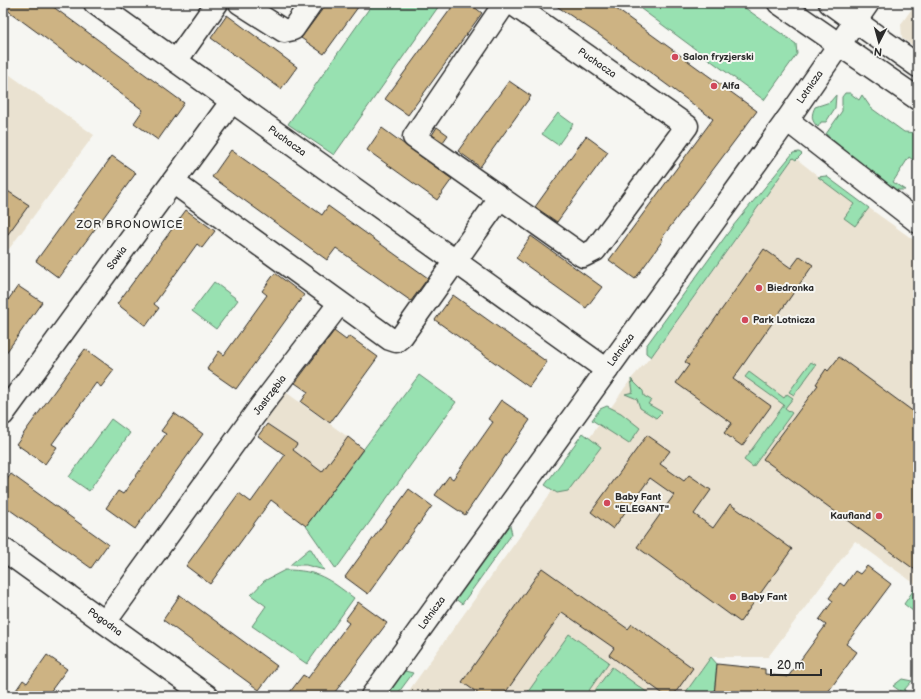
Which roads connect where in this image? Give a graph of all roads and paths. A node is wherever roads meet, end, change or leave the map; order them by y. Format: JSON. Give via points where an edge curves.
{"nodes":[{"id":1,"x":95,"y":3,"type":"edge"},
{"id":2,"x":217,"y":3,"type":"edge"},
{"id":3,"x":240,"y":3,"type":"edge"},
{"id":4,"x":311,"y":3,"type":"edge"},
{"id":5,"x":779,"y":3,"type":"edge"},
{"id":6,"x":830,"y":3,"type":"edge"},
{"id":7,"x":868,"y":3,"type":"edge"},
{"id":8,"x":856,"y":21,"type":"junction"},
{"id":9,"x":840,"y":45,"type":"junction"},
{"id":10,"x":176,"y":61,"type":"junction"},
{"id":11,"x":918,"y":66,"type":"edge"},
{"id":12,"x":918,"y":100,"type":"edge"},
{"id":13,"x":232,"y":101,"type":"junction"},
{"id":14,"x":787,"y":120,"type":"junction"},
{"id":15,"x":175,"y":184,"type":"junction"},
{"id":16,"x":500,"y":198,"type":"junction"},
{"id":17,"x":918,"y":222,"type":"edge"},
{"id":18,"x":456,"y":263,"type":"junction"},
{"id":19,"x":339,"y":304,"type":"junction"},
{"id":20,"x":607,"y":370,"type":"junction"},
{"id":21,"x":3,"y":414,"type":"edge"},
{"id":22,"x":3,"y":549,"type":"edge"},
{"id":23,"x":105,"y":622,"type":"junction"},
{"id":24,"x":207,"y":696,"type":"edge"},
{"id":25,"x":372,"y":696,"type":"edge"}],
"edges":[{"from":1,"to":10,"type":"street","name":"Puchacza"},
{"from":2,"to":10,"type":"street"},
{"from":3,"to":4,"type":"street","via":[[284,31],[293,29]]},
{"from":5,"to":9,"type":"street"},
{"from":6,"to":8,"type":"street"},
{"from":7,"to":8,"type":"street","name":"Lotnicza"},
{"from":8,"to":9,"type":"street","name":"Lotnicza"},
{"from":8,"to":11,"type":"street"},
{"from":9,"to":12,"type":"street"},
{"from":9,"to":14,"type":"street","name":"Lotnicza"},
{"from":10,"to":13,"type":"street","name":"Puchacza"},
{"from":13,"to":15,"type":"street","name":"Sowia"},
{"from":13,"to":18,"type":"street","name":"Puchacza"},
{"from":14,"to":17,"type":"street"},
{"from":14,"to":20,"type":"street","name":"Lotnicza"},
{"from":15,"to":19,"type":"street"},
{"from":15,"to":21,"type":"street","name":"Sowia"},
{"from":16,"to":16,"type":"street","name":"Puchacza","via":[[582,256],[595,250],[687,126],[513,4],[503,6],[414,137]]},
{"from":16,"to":18,"type":"street"},
{"from":18,"to":19,"type":"street","via":[[396,341]]},
{"from":18,"to":20,"type":"street","name":"Puchacza"},
{"from":19,"to":23,"type":"street","name":"Jastrzębia","via":[[261,406]]},
{"from":20,"to":25,"type":"street","name":"Lotnicza"},
{"from":22,"to":23,"type":"street","name":"Pogodna"},
{"from":23,"to":24,"type":"street","name":"Pogodna"}]}
